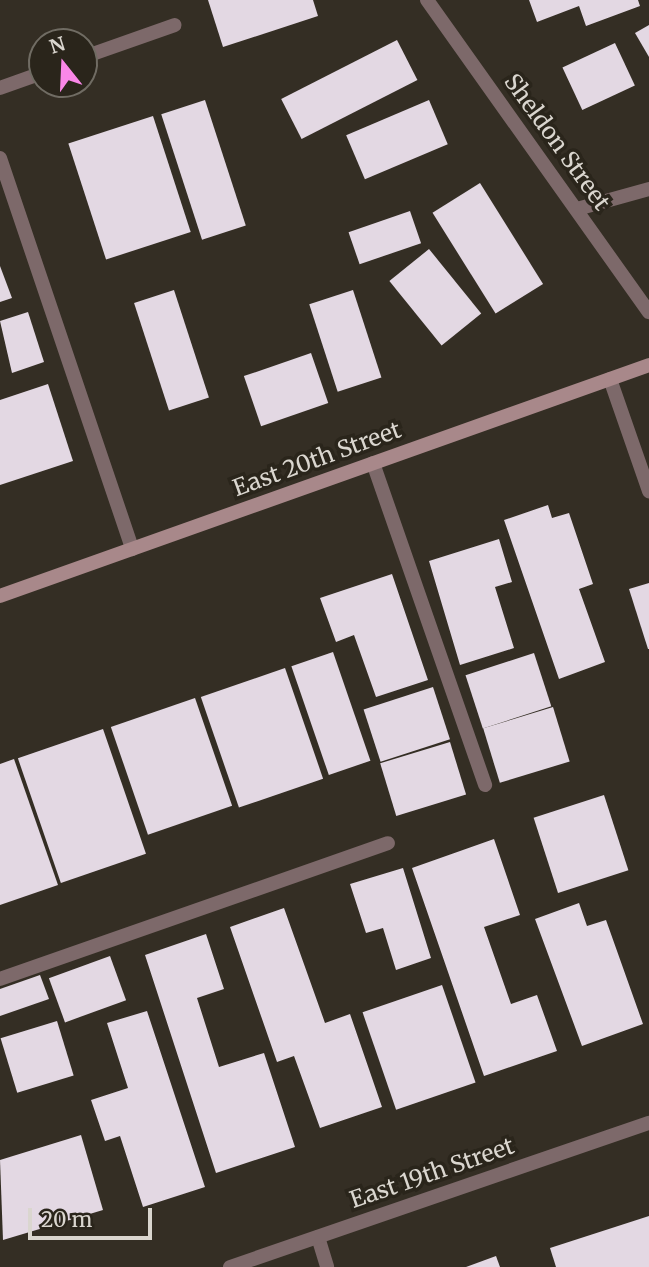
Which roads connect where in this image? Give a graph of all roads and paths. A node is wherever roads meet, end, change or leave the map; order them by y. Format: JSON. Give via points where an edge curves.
{"nodes":[{"id":1,"x":427,"y":0,"type":"edge"},
{"id":2,"x":175,"y":25,"type":"dead end"},
{"id":3,"x":98,"y":52,"type":"edge"},
{"id":4,"x":28,"y":77,"type":"edge"},
{"id":5,"x":0,"y":88,"type":"edge"},
{"id":6,"x":0,"y":158,"type":"edge"},
{"id":7,"x":649,"y":189,"type":"edge"},
{"id":8,"x":577,"y":209,"type":"junction"},
{"id":9,"x":649,"y":312,"type":"edge"},
{"id":10,"x":649,"y":365,"type":"edge"},
{"id":11,"x":610,"y":379,"type":"junction"},
{"id":12,"x":373,"y":463,"type":"junction"},
{"id":13,"x":649,"y":491,"type":"edge"},
{"id":14,"x":132,"y":549,"type":"junction"},
{"id":15,"x":0,"y":596,"type":"edge"},
{"id":16,"x":485,"y":785,"type":"dead end"},
{"id":17,"x":388,"y":843,"type":"dead end"},
{"id":18,"x":0,"y":979,"type":"edge"},
{"id":19,"x":649,"y":1123,"type":"edge"},
{"id":20,"x":318,"y":1237,"type":"junction"},
{"id":21,"x":230,"y":1267,"type":"edge"},
{"id":22,"x":327,"y":1267,"type":"edge"}],
"edges":[{"from":1,"to":8,"type":"street","name":"Sheldon Street"},
{"from":2,"to":3,"type":"street"},
{"from":4,"to":5,"type":"street"},
{"from":6,"to":14,"type":"street"},
{"from":7,"to":8,"type":"street"},
{"from":8,"to":9,"type":"street","name":"Sheldon Street"},
{"from":10,"to":11,"type":"main road","name":"East 20th Street"},
{"from":11,"to":12,"type":"main road","name":"East 20th Street"},
{"from":11,"to":13,"type":"street"},
{"from":12,"to":14,"type":"main road","name":"East 20th Street"},
{"from":12,"to":16,"type":"street"},
{"from":14,"to":15,"type":"main road","name":"East 20th Street"},
{"from":17,"to":18,"type":"street"},
{"from":19,"to":20,"type":"street","name":"East 19th Street"},
{"from":20,"to":21,"type":"street","name":"East 19th Street"},
{"from":20,"to":22,"type":"street"}]}
